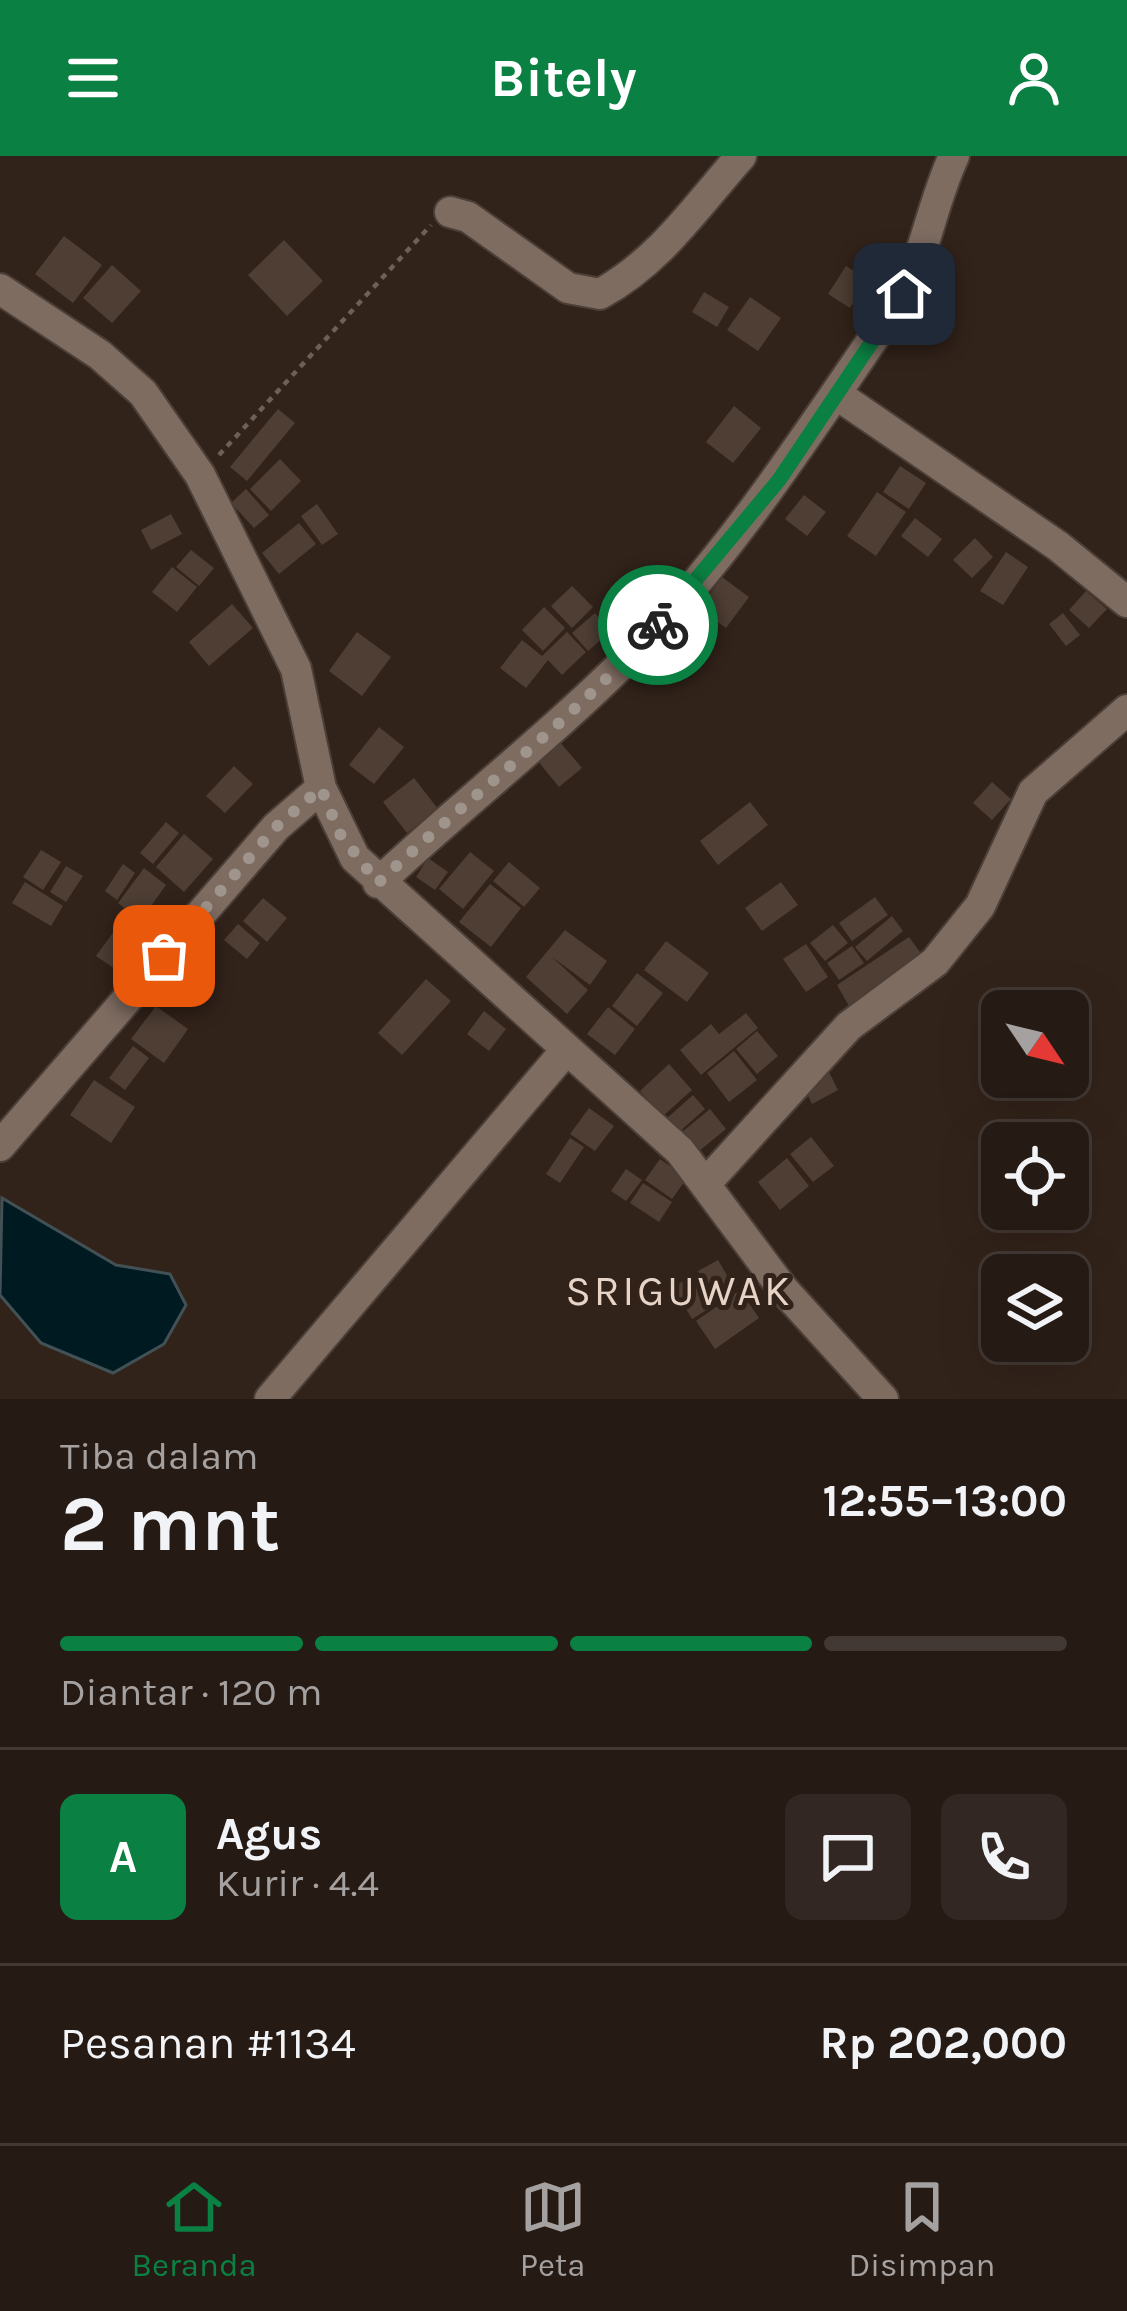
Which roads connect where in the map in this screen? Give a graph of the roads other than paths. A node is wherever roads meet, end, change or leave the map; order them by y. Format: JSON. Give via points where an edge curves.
{"nodes":[{"id":1,"x":741,"y":156,"type":"edge"},
{"id":2,"x":954,"y":156,"type":"edge"},
{"id":3,"x":450,"y":212,"type":"road end"},
{"id":4,"x":0,"y":289,"type":"edge"},
{"id":5,"x":836,"y":394,"type":"junction"},
{"id":6,"x":1127,"y":602,"type":"edge"},
{"id":7,"x":1127,"y":710,"type":"edge"},
{"id":8,"x":321,"y":788,"type":"junction"},
{"id":9,"x":378,"y":883,"type":"junction"},
{"id":10,"x":567,"y":1049,"type":"junction"},
{"id":11,"x":0,"y":1146,"type":"edge"},
{"id":12,"x":707,"y":1182,"type":"junction"},
{"id":13,"x":270,"y":1399,"type":"edge"},
{"id":14,"x":883,"y":1399,"type":"edge"}],
"edges":[{"from":1,"to":3,"type":"street","via":[[639,272],[600,294],[568,288]]},
{"from":2,"to":5,"type":"street","via":[[934,198],[920,262]]},
{"from":4,"to":8,"type":"street","via":[[143,393],[200,475],[296,669]]},
{"from":5,"to":6,"type":"street"},
{"from":5,"to":9,"type":"street","via":[[722,554],[630,656]]},
{"from":7,"to":12,"type":"street","via":[[1034,792],[980,906],[935,962],[849,1026]]},
{"from":8,"to":9,"type":"street","via":[[340,834]]},
{"from":8,"to":11,"type":"street","via":[[276,827]]},
{"from":9,"to":10,"type":"street"},
{"from":10,"to":12,"type":"street"},
{"from":10,"to":13,"type":"street"},
{"from":12,"to":14,"type":"street","via":[[783,1288]]}]}
